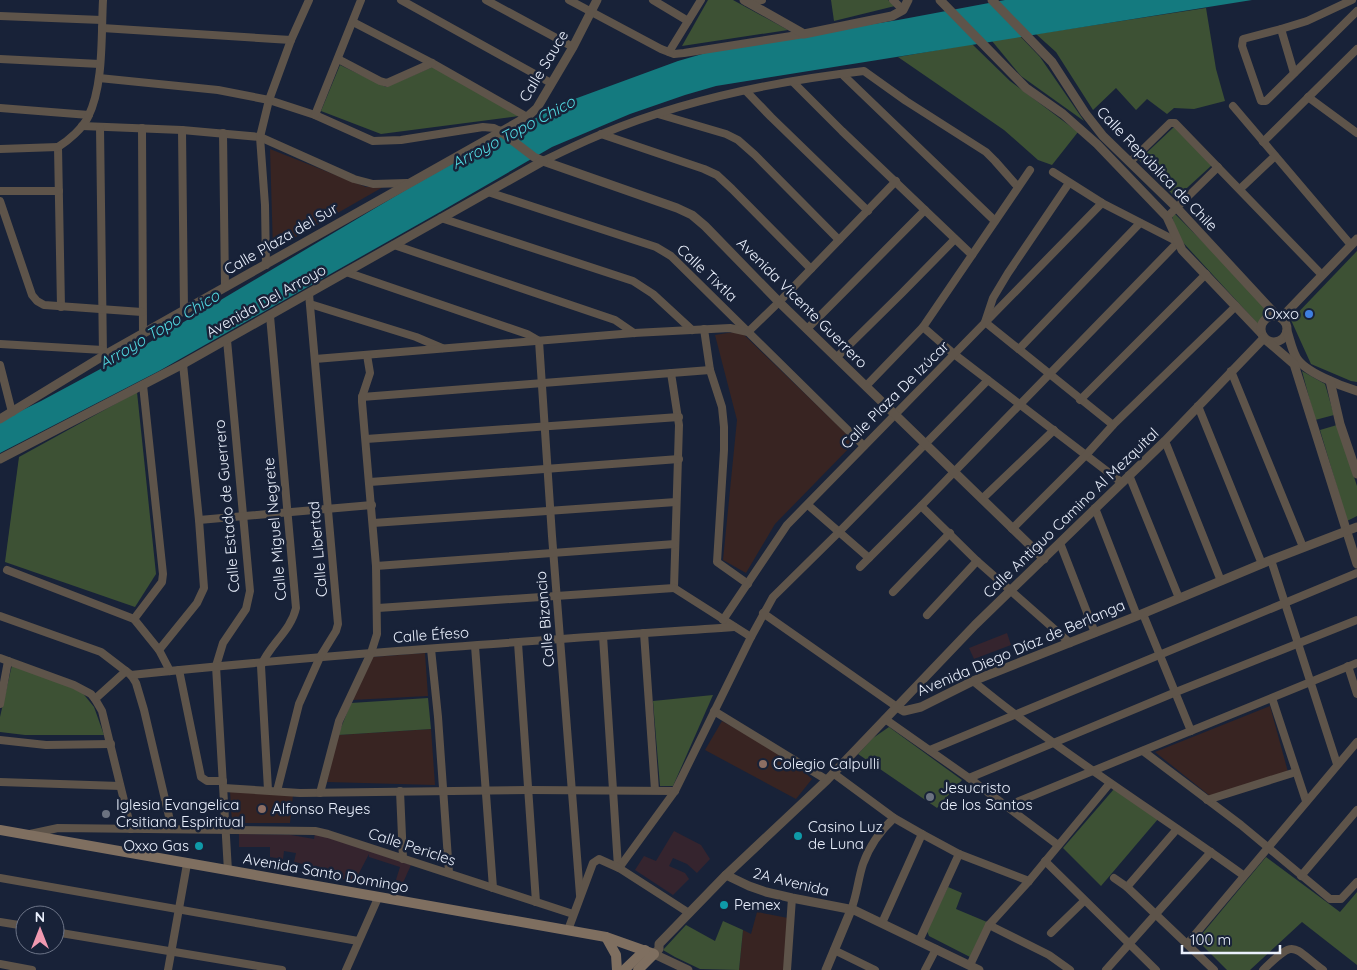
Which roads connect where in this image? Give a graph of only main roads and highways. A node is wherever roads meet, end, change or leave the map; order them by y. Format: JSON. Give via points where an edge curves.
{"nodes":[{"id":1,"x":0,"y":830,"type":"edge"},
{"id":2,"x":606,"y":937,"type":"junction"},
{"id":3,"x":653,"y":950,"type":"junction"},
{"id":4,"x":616,"y":970,"type":"edge"},
{"id":5,"x":624,"y":970,"type":"edge"},
{"id":6,"x":638,"y":970,"type":"edge"}],
"edges":[{"from":1,"to":2,"type":"main road","name":"Avenida Santo Domingo"},
{"from":2,"to":3,"type":"main road","name":"Avenida Santo Domingo"},
{"from":2,"to":4,"type":"main road","via":[[616,955]]},
{"from":3,"to":5,"type":"main road"},
{"from":3,"to":6,"type":"main road"}]}
